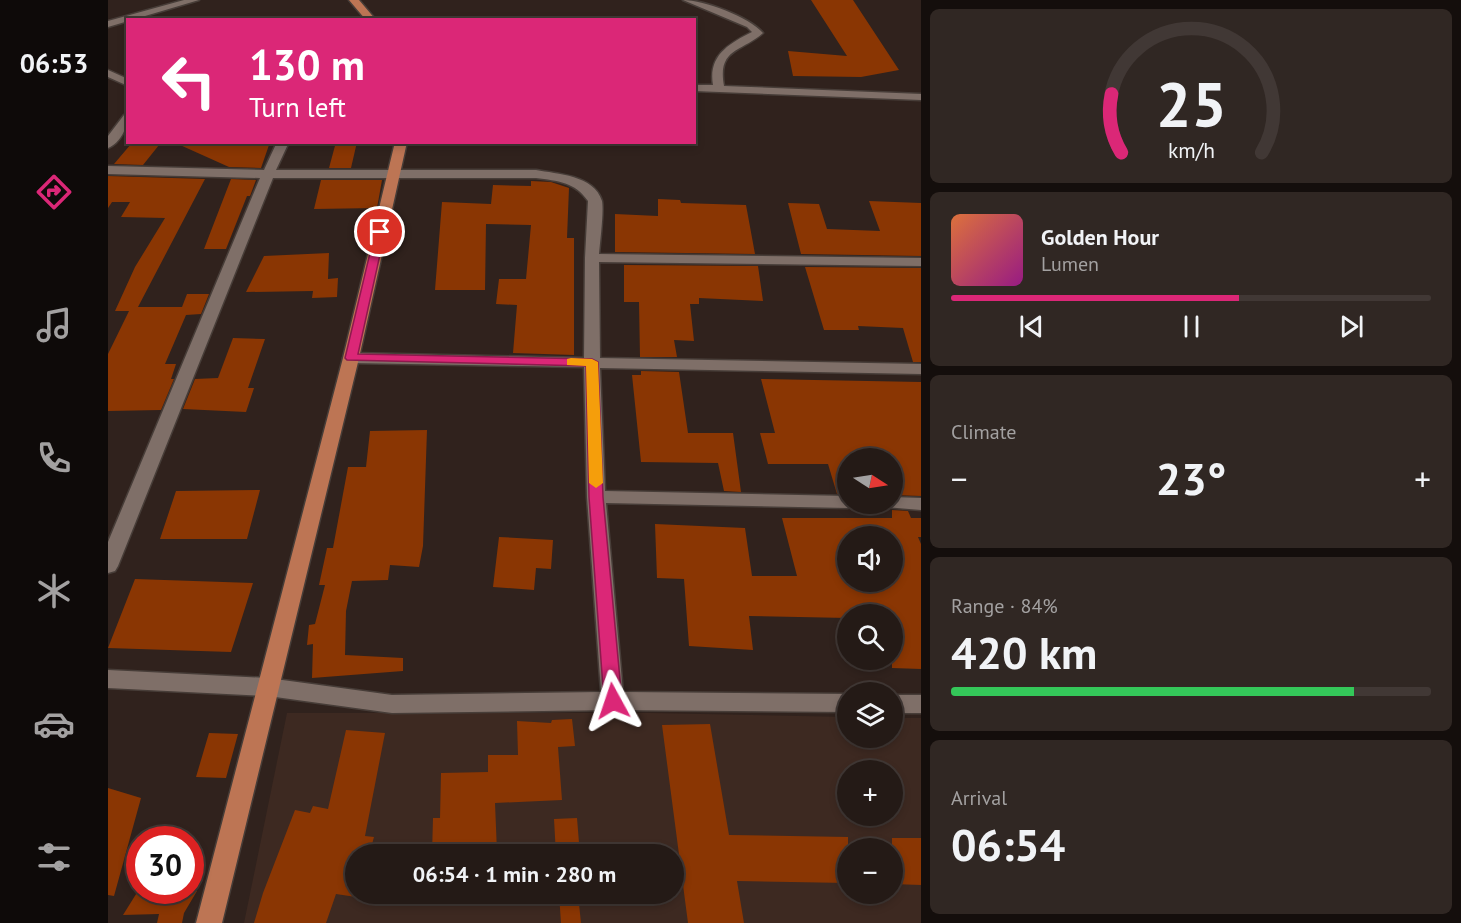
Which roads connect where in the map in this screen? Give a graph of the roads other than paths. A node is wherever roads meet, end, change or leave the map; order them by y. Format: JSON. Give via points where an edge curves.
{"nodes":[{"id":1,"x":194,"y":0,"type":"edge"},
{"id":2,"x":354,"y":0,"type":"edge"},
{"id":3,"x":688,"y":0,"type":"edge"},
{"id":4,"x":130,"y":18,"type":"edge"},
{"id":5,"x":370,"y":18,"type":"edge"},
{"id":6,"x":126,"y":19,"type":"edge"},
{"id":7,"x":108,"y":24,"type":"edge"},
{"id":8,"x":108,"y":73,"type":"edge"},
{"id":9,"x":126,"y":82,"type":"edge"},
{"id":10,"x":696,"y":88,"type":"edge"},
{"id":11,"x":719,"y":89,"type":"junction"},
{"id":12,"x":921,"y":97,"type":"edge"},
{"id":13,"x":126,"y":120,"type":"edge"},
{"id":14,"x":108,"y":144,"type":"edge"},
{"id":15,"x":282,"y":144,"type":"edge"},
{"id":16,"x":400,"y":144,"type":"edge"},
{"id":17,"x":108,"y":170,"type":"edge"},
{"id":18,"x":393,"y":172,"type":"junction"},
{"id":19,"x":268,"y":174,"type":"junction"},
{"id":20,"x":592,"y":258,"type":"junction"},
{"id":21,"x":921,"y":262,"type":"edge"},
{"id":22,"x":351,"y":358,"type":"junction"},
{"id":23,"x":592,"y":362,"type":"junction"},
{"id":24,"x":921,"y":369,"type":"edge"},
{"id":25,"x":596,"y":497,"type":"junction"},
{"id":26,"x":837,"y":502,"type":"edge"},
{"id":27,"x":903,"y":503,"type":"edge"},
{"id":28,"x":921,"y":504,"type":"edge"},
{"id":29,"x":108,"y":566,"type":"edge"},
{"id":30,"x":108,"y":679,"type":"edge"},
{"id":31,"x":268,"y":687,"type":"junction"},
{"id":32,"x":613,"y":701,"type":"junction"},
{"id":33,"x":837,"y":703,"type":"edge"},
{"id":34,"x":903,"y":704,"type":"edge"},
{"id":35,"x":921,"y":704,"type":"edge"},
{"id":36,"x":210,"y":923,"type":"edge"}],
"edges":[{"from":1,"to":4,"type":"street"},
{"from":2,"to":5,"type":"main road"},
{"from":3,"to":11,"type":"street","via":[[750,25],[758,33],[718,60],[715,73]]},
{"from":6,"to":7,"type":"street"},
{"from":8,"to":9,"type":"street"},
{"from":10,"to":11,"type":"street"},
{"from":11,"to":12,"type":"street"},
{"from":13,"to":14,"type":"street"},
{"from":15,"to":19,"type":"street"},
{"from":16,"to":18,"type":"main road"},
{"from":17,"to":19,"type":"street"},
{"from":18,"to":19,"type":"street"},
{"from":18,"to":20,"type":"street","via":[[536,174],[572,180],[595,201]]},
{"from":18,"to":22,"type":"main road"},
{"from":19,"to":29,"type":"street"},
{"from":20,"to":21,"type":"street"},
{"from":20,"to":23,"type":"street"},
{"from":22,"to":23,"type":"street"},
{"from":22,"to":31,"type":"main road"},
{"from":23,"to":24,"type":"street"},
{"from":23,"to":25,"type":"street"},
{"from":25,"to":26,"type":"street"},
{"from":25,"to":32,"type":"street"},
{"from":27,"to":28,"type":"street"},
{"from":30,"to":31,"type":"street"},
{"from":31,"to":32,"type":"street","via":[[392,704]]},
{"from":31,"to":36,"type":"main road"},
{"from":32,"to":33,"type":"street"},
{"from":34,"to":35,"type":"street"}]}
